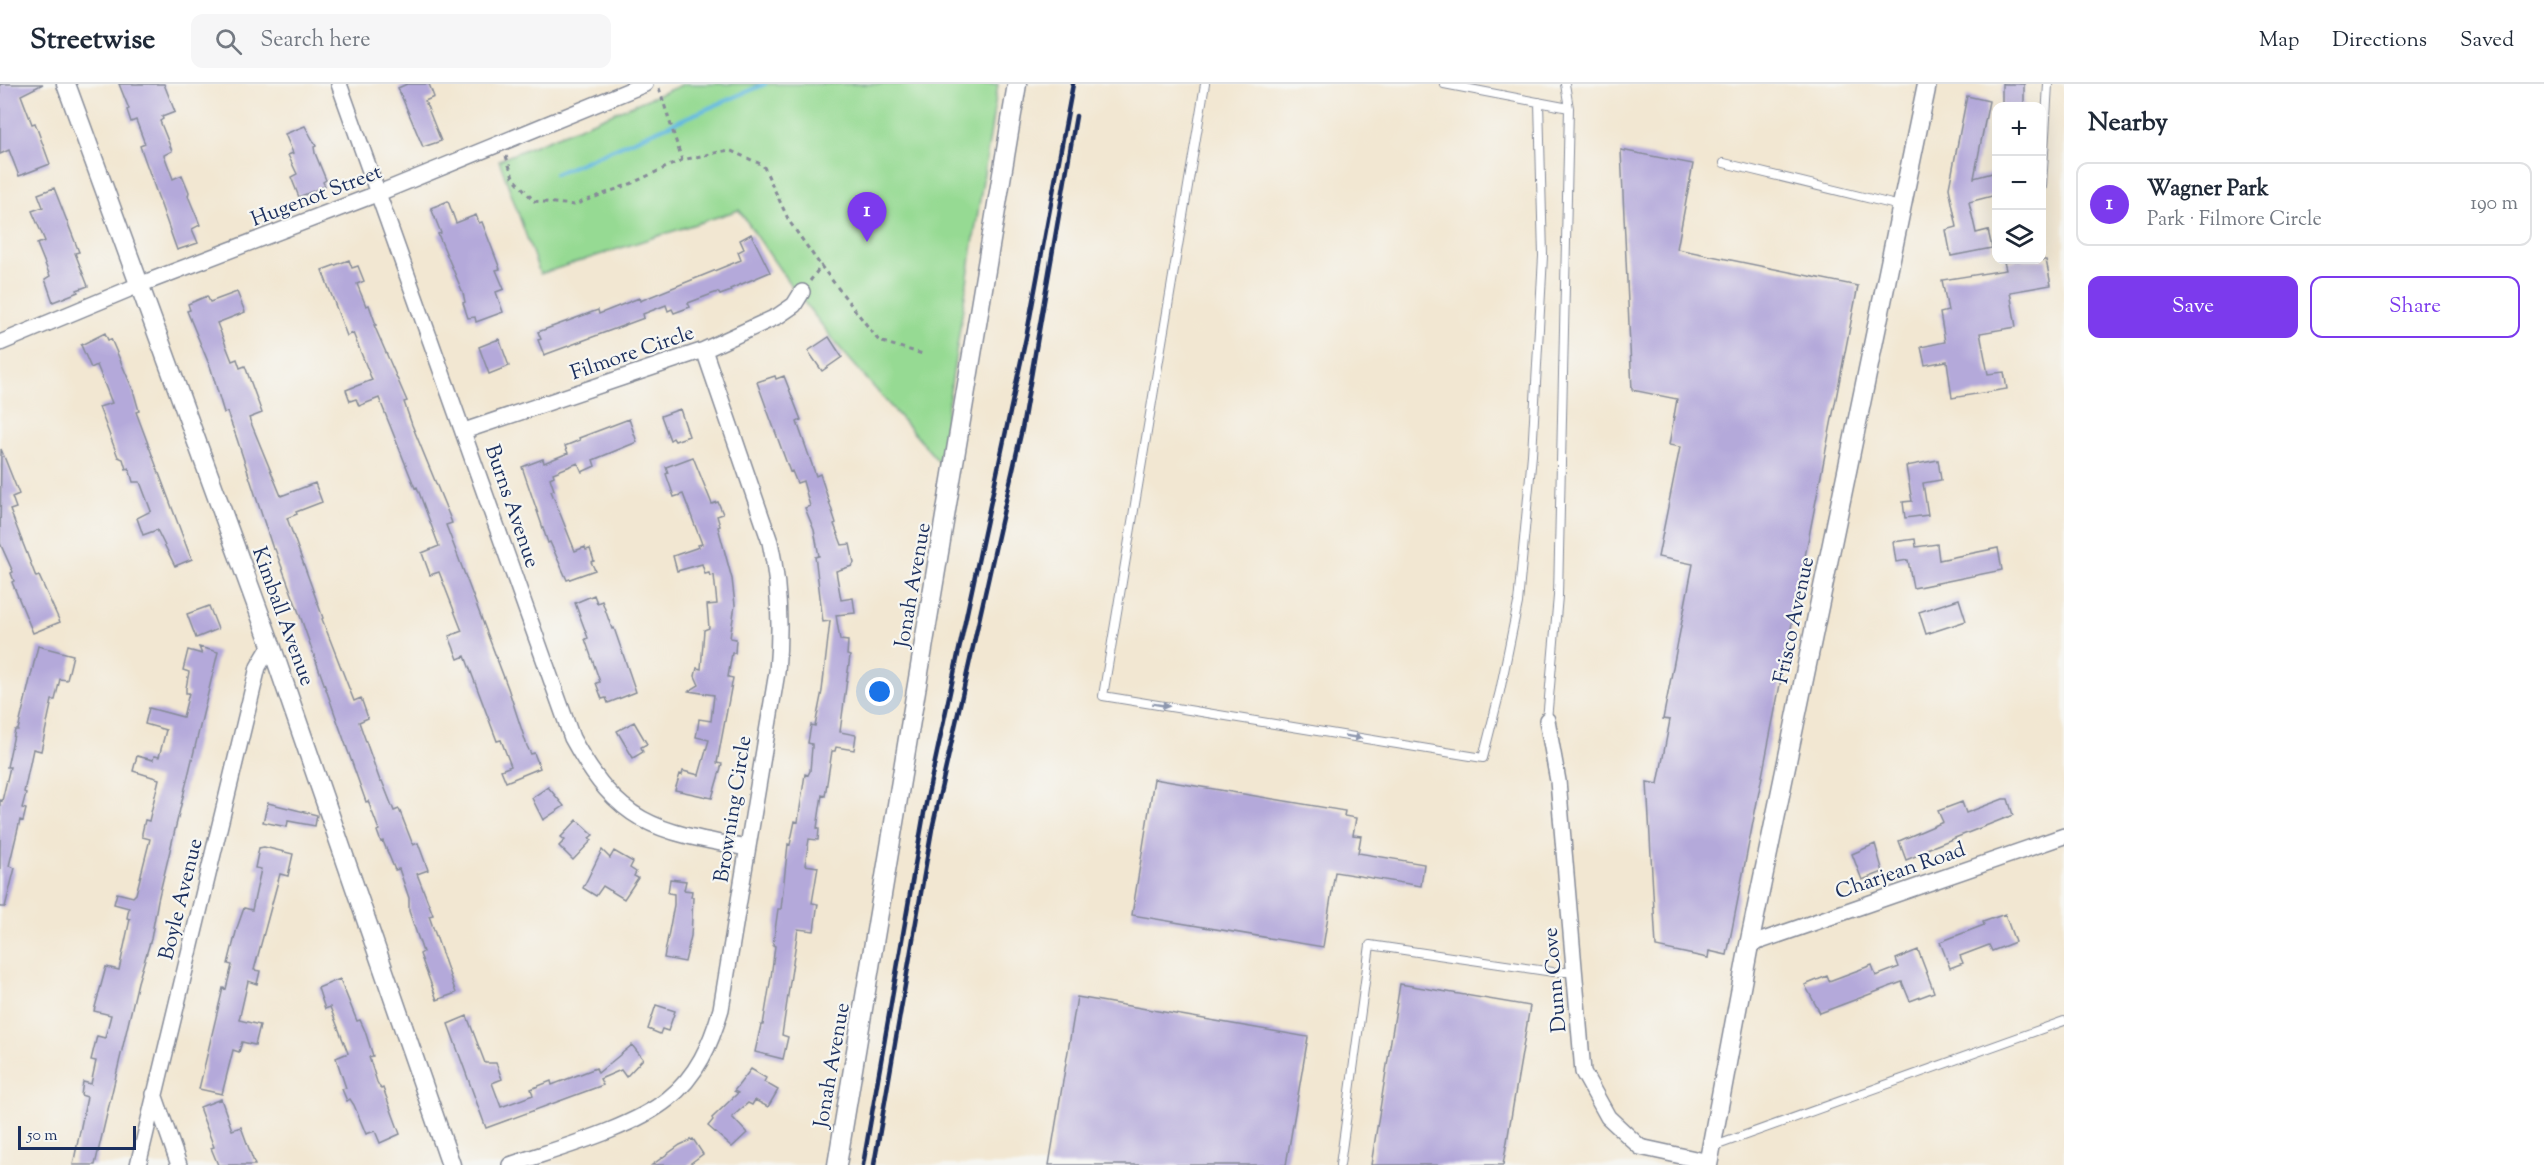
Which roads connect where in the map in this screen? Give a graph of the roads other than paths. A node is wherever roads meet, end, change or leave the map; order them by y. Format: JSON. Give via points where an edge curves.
{"nodes":[{"id":1,"x":66,"y":84,"type":"edge"},
{"id":2,"x":339,"y":84,"type":"edge"},
{"id":3,"x":645,"y":84,"type":"edge"},
{"id":4,"x":1017,"y":84,"type":"edge"},
{"id":5,"x":1205,"y":84,"type":"edge"},
{"id":6,"x":1444,"y":84,"type":"edge"},
{"id":7,"x":1566,"y":84,"type":"edge"},
{"id":8,"x":1927,"y":84,"type":"edge"},
{"id":9,"x":2048,"y":84,"type":"edge"},
{"id":10,"x":617,"y":89,"type":"edge"},
{"id":11,"x":1539,"y":102,"type":"junction"},
{"id":12,"x":1569,"y":108,"type":"junction"},
{"id":13,"x":2044,"y":156,"type":"edge"},
{"id":14,"x":1725,"y":163,"type":"dead end"},
{"id":15,"x":379,"y":193,"type":"junction"},
{"id":16,"x":1902,"y":207,"type":"junction"},
{"id":17,"x":139,"y":285,"type":"junction"},
{"id":18,"x":802,"y":292,"type":"road end"},
{"id":19,"x":0,"y":343,"type":"edge"},
{"id":20,"x":704,"y":350,"type":"junction"},
{"id":21,"x":464,"y":431,"type":"junction"},
{"id":22,"x":271,"y":645,"type":"junction"},
{"id":23,"x":1547,"y":720,"type":"joint"},
{"id":24,"x":2064,"y":836,"type":"edge"},
{"id":25,"x":747,"y":848,"type":"junction"},
{"id":26,"x":1749,"y":945,"type":"junction"},
{"id":27,"x":1575,"y":972,"type":"junction"},
{"id":28,"x":2064,"y":1021,"type":"edge"},
{"id":29,"x":154,"y":1094,"type":"junction"},
{"id":30,"x":1709,"y":1158,"type":"edge"},
{"id":31,"x":138,"y":1165,"type":"edge"},
{"id":32,"x":179,"y":1165,"type":"edge"},
{"id":33,"x":452,"y":1165,"type":"edge"},
{"id":34,"x":510,"y":1165,"type":"edge"},
{"id":35,"x":837,"y":1165,"type":"edge"},
{"id":36,"x":1340,"y":1165,"type":"edge"}],
"edges":[{"from":1,"to":17,"type":"street","name":"Kimball Avenue"},
{"from":2,"to":15,"type":"street","name":"Burns Avenue"},
{"from":3,"to":10,"type":"street","name":"Hugenot Street"},
{"from":4,"to":35,"type":"street","name":"Jonah Avenue"},
{"from":5,"to":11,"type":"lane","one_way":true,"via":[[1103,696],[1483,758],[1518,603],[1532,455],[1543,256]]},
{"from":6,"to":11,"type":"lane"},
{"from":7,"to":12,"type":"lane"},
{"from":8,"to":16,"type":"street","name":"Frisco Avenue"},
{"from":9,"to":13,"type":"lane"},
{"from":10,"to":15,"type":"street","name":"Hugenot Street","via":[[501,143]]},
{"from":11,"to":12,"type":"lane"},
{"from":12,"to":23,"type":"lane","via":[[1558,596]]},
{"from":14,"to":16,"type":"lane"},
{"from":15,"to":17,"type":"street","name":"Hugenot Street"},
{"from":15,"to":21,"type":"street","name":"Burns Avenue"},
{"from":16,"to":26,"type":"street","name":"Frisco Avenue"},
{"from":17,"to":19,"type":"street","name":"Hugenot Street"},
{"from":17,"to":22,"type":"street","name":"Kimball Avenue"},
{"from":18,"to":20,"type":"street","name":"Filmore Circle","via":[[778,316]]},
{"from":20,"to":21,"type":"street","name":"Filmore Circle"},
{"from":20,"to":25,"type":"street","name":"Browning Circle","via":[[767,531],[779,592],[777,672]]},
{"from":21,"to":25,"type":"street","name":"Burns Avenue","via":[[572,738],[598,780],[632,813],[657,827],[681,836]]},
{"from":22,"to":29,"type":"street","name":"Boyle Avenue","via":[[258,667]]},
{"from":22,"to":33,"type":"street","name":"Kimball Avenue"},
{"from":23,"to":27,"type":"street","name":"Dunn Cove","via":[[1558,781]]},
{"from":24,"to":26,"type":"street","name":"Charjean Road"},
{"from":25,"to":34,"type":"street","name":"Browning Circle","via":[[721,1010],[698,1066],[667,1100],[647,1113]]},
{"from":26,"to":30,"type":"street","name":"Frisco Avenue"},
{"from":27,"to":30,"type":"street","name":"Dunn Cove","via":[[1583,1072],[1608,1117],[1640,1147]]},
{"from":27,"to":36,"type":"lane","via":[[1370,945]]},
{"from":28,"to":30,"type":"lane"},
{"from":29,"to":31,"type":"street","name":"Boyle Avenue"},
{"from":29,"to":32,"type":"street"}]}
